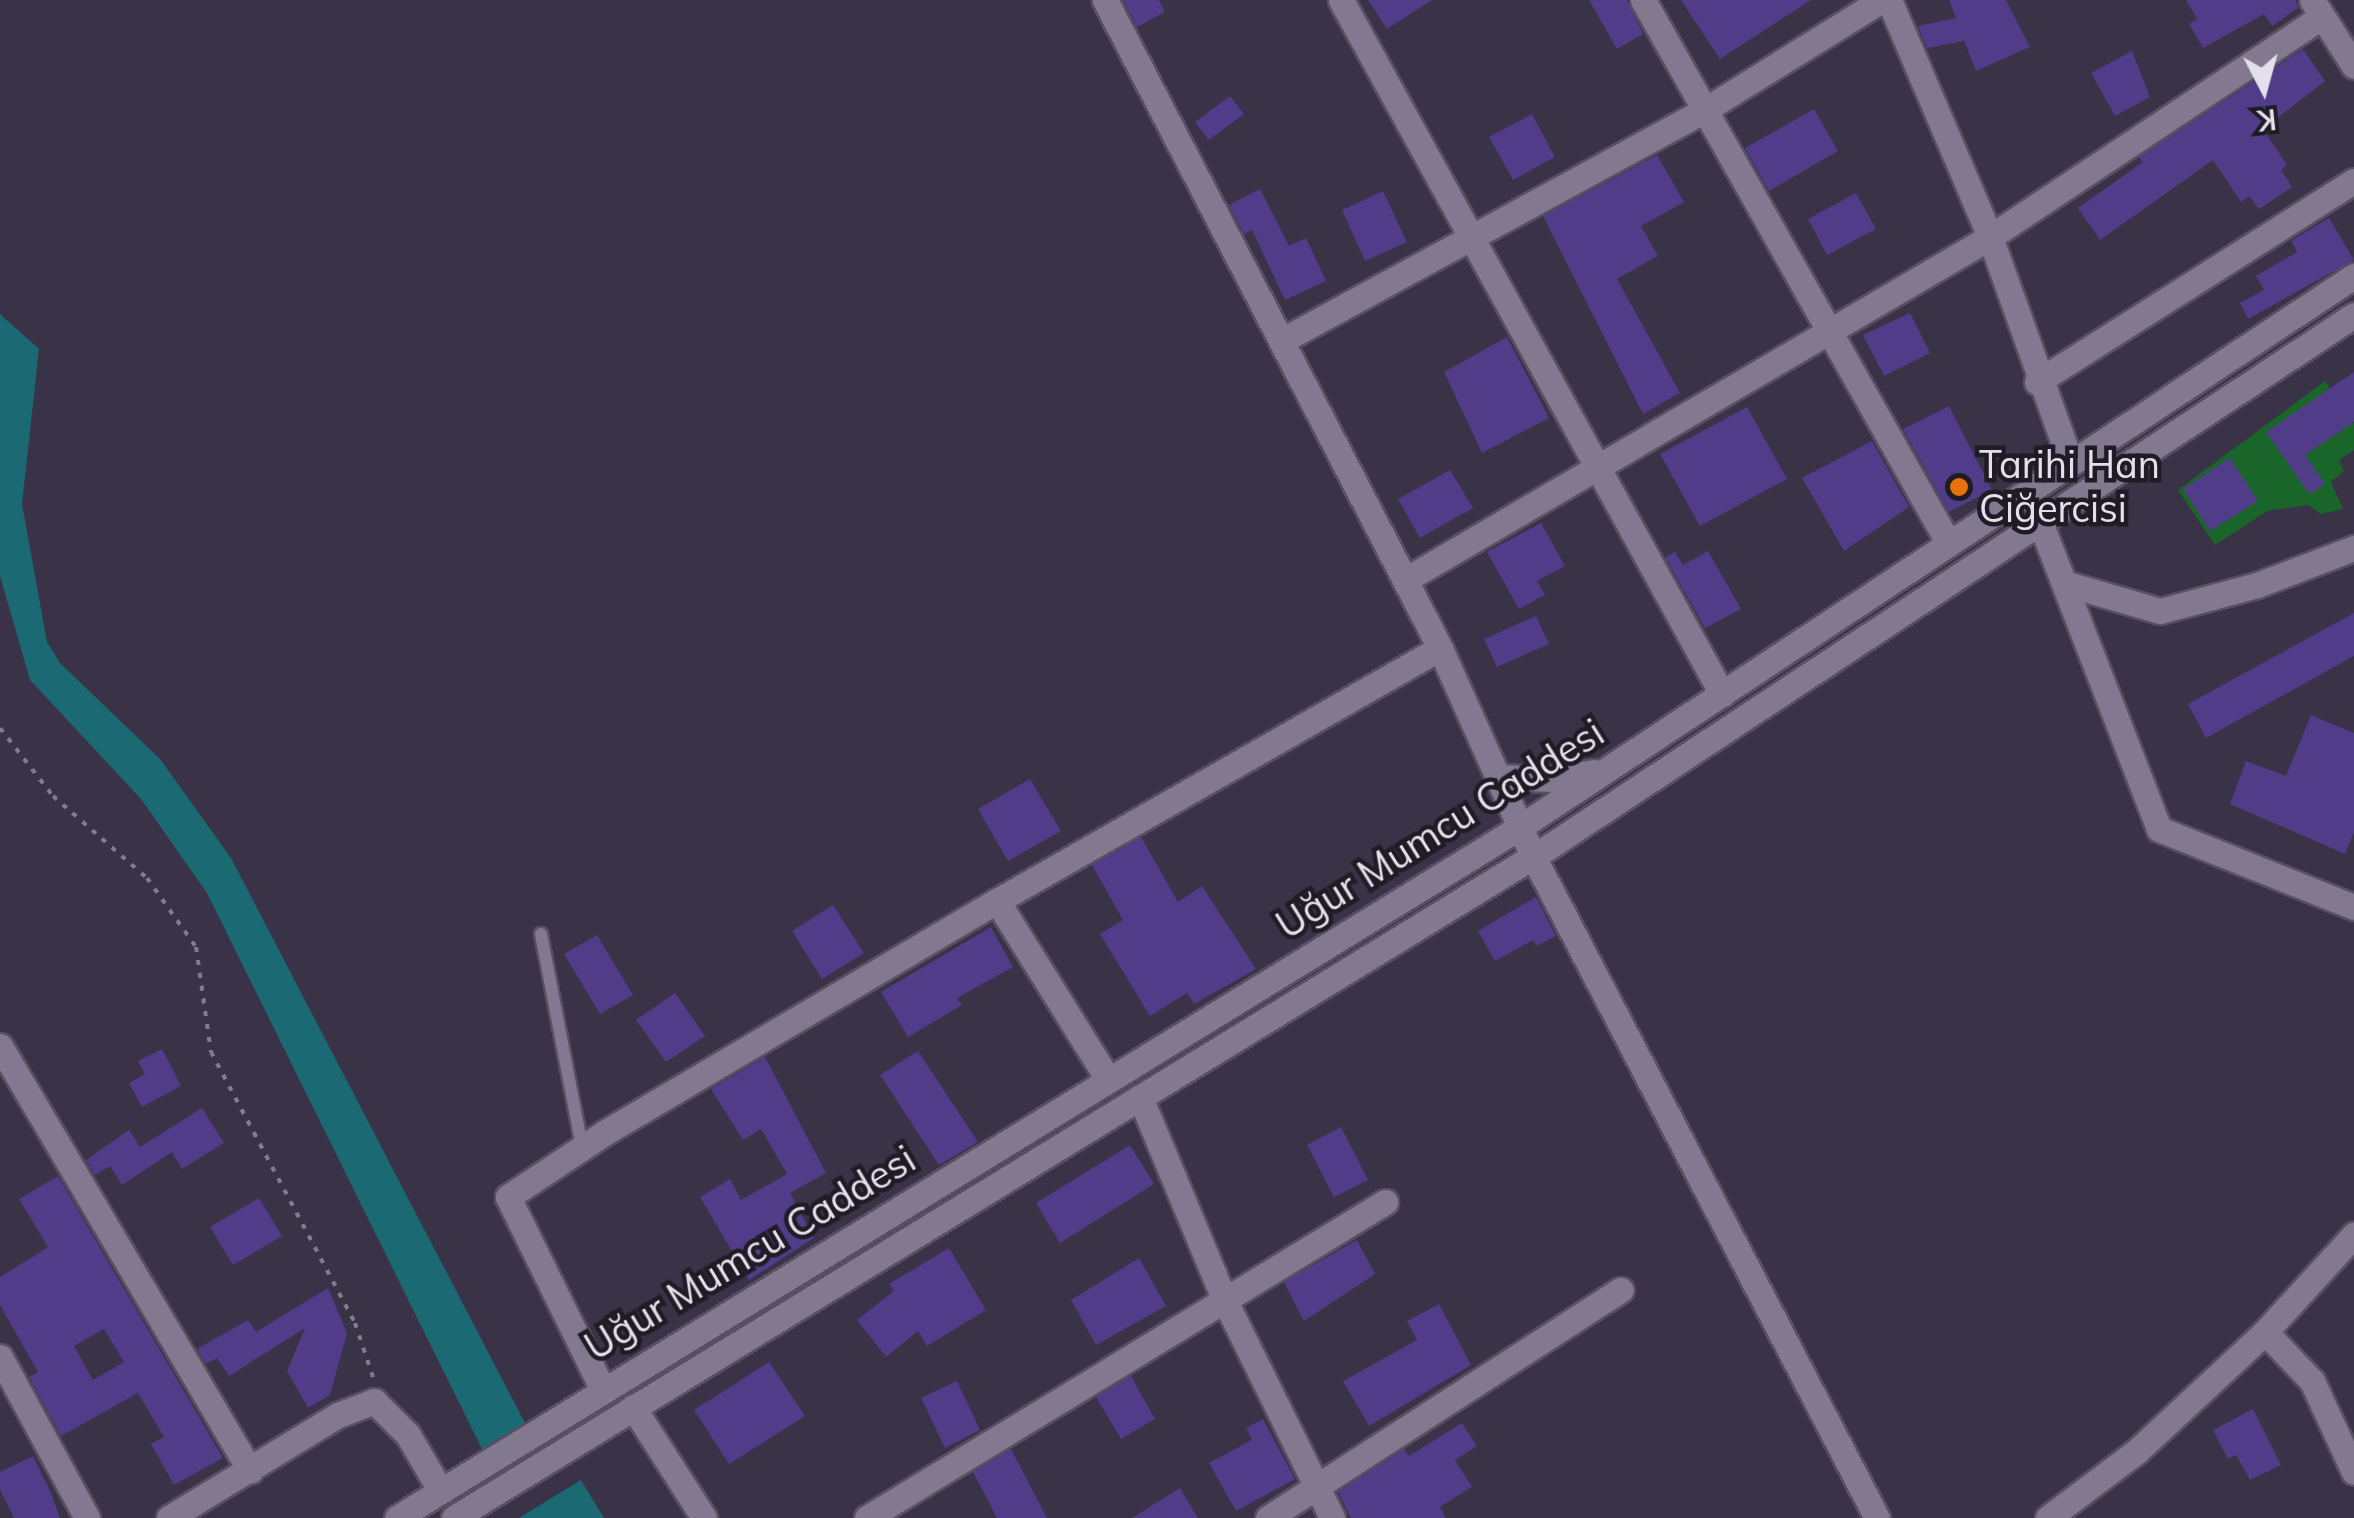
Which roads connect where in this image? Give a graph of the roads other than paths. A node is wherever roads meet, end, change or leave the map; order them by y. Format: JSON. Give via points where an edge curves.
{"nodes":[{"id":1,"x":1106,"y":0,"type":"edge"},
{"id":2,"x":1341,"y":0,"type":"edge"},
{"id":3,"x":1643,"y":0,"type":"edge"},
{"id":4,"x":1881,"y":0,"type":"edge"},
{"id":5,"x":1889,"y":0,"type":"edge"},
{"id":6,"x":2317,"y":8,"type":"edge"},
{"id":7,"x":2354,"y":66,"type":"edge"},
{"id":8,"x":1704,"y":111,"type":"junction"},
{"id":9,"x":2354,"y":180,"type":"edge"},
{"id":10,"x":1990,"y":237,"type":"junction"},
{"id":11,"x":1469,"y":240,"type":"junction"},
{"id":12,"x":2354,"y":276,"type":"edge"},
{"id":13,"x":2354,"y":315,"type":"edge"},
{"id":14,"x":1832,"y":330,"type":"junction"},
{"id":15,"x":1281,"y":341,"type":"junction"},
{"id":16,"x":2037,"y":382,"type":"junction"},
{"id":17,"x":2071,"y":463,"type":"junction"},
{"id":18,"x":1594,"y":469,"type":"junction"},
{"id":19,"x":2087,"y":492,"type":"junction"},
{"id":20,"x":2022,"y":496,"type":"junction"},
{"id":21,"x":2040,"y":522,"type":"junction"},
{"id":22,"x":1949,"y":544,"type":"junction"},
{"id":23,"x":2354,"y":548,"type":"edge"},
{"id":24,"x":1404,"y":580,"type":"junction"},
{"id":25,"x":2067,"y":584,"type":"junction"},
{"id":26,"x":1440,"y":648,"type":"junction"},
{"id":27,"x":1722,"y":694,"type":"junction"},
{"id":28,"x":1608,"y":769,"type":"junction"},
{"id":29,"x":1498,"y":777,"type":"junction"},
{"id":30,"x":1520,"y":827,"type":"junction"},
{"id":31,"x":1534,"y":856,"type":"junction"},
{"id":32,"x":997,"y":901,"type":"junction"},
{"id":33,"x":2354,"y":907,"type":"edge"},
{"id":34,"x":540,"y":934,"type":"dead end"},
{"id":35,"x":0,"y":1046,"type":"edge"},
{"id":36,"x":1108,"y":1078,"type":"junction"},
{"id":37,"x":1140,"y":1096,"type":"junction"},
{"id":38,"x":582,"y":1148,"type":"junction"},
{"id":39,"x":1385,"y":1202,"type":"dead end"},
{"id":40,"x":2354,"y":1235,"type":"edge"},
{"id":41,"x":1621,"y":1290,"type":"dead end"},
{"id":42,"x":1224,"y":1300,"type":"junction"},
{"id":43,"x":2265,"y":1332,"type":"junction"},
{"id":44,"x":0,"y":1357,"type":"edge"},
{"id":45,"x":602,"y":1388,"type":"junction"},
{"id":46,"x":633,"y":1406,"type":"junction"},
{"id":47,"x":250,"y":1471,"type":"junction"},
{"id":48,"x":2354,"y":1472,"type":"edge"},
{"id":49,"x":1315,"y":1488,"type":"junction"},
{"id":50,"x":440,"y":1490,"type":"junction"},
{"id":51,"x":88,"y":1518,"type":"edge"},
{"id":52,"x":169,"y":1518,"type":"edge"},
{"id":53,"x":397,"y":1518,"type":"edge"},
{"id":54,"x":454,"y":1518,"type":"edge"},
{"id":55,"x":704,"y":1518,"type":"edge"},
{"id":56,"x":866,"y":1518,"type":"edge"},
{"id":57,"x":1268,"y":1518,"type":"edge"},
{"id":58,"x":1332,"y":1518,"type":"edge"},
{"id":59,"x":1876,"y":1518,"type":"edge"},
{"id":60,"x":2048,"y":1518,"type":"edge"}],
"edges":[{"from":1,"to":15,"type":"street"},
{"from":2,"to":11,"type":"street"},
{"from":3,"to":8,"type":"street"},
{"from":4,"to":8,"type":"street"},
{"from":5,"to":10,"type":"street"},
{"from":6,"to":7,"type":"street"},
{"from":6,"to":10,"type":"street"},
{"from":8,"to":11,"type":"street"},
{"from":8,"to":14,"type":"street"},
{"from":9,"to":16,"type":"street"},
{"from":10,"to":14,"type":"street"},
{"from":10,"to":16,"type":"street"},
{"from":11,"to":15,"type":"street"},
{"from":11,"to":18,"type":"street"},
{"from":12,"to":17,"type":"street","name":"Uğur Mumcu Caddesi"},
{"from":13,"to":19,"type":"street","name":"Uğur Mumcu Caddesi"},
{"from":14,"to":18,"type":"street"},
{"from":14,"to":22,"type":"street"},
{"from":15,"to":24,"type":"street"},
{"from":16,"to":17,"type":"street"},
{"from":17,"to":19,"type":"street"},
{"from":17,"to":20,"type":"street","name":"Uğur Mumcu Caddesi"},
{"from":18,"to":24,"type":"street"},
{"from":18,"to":27,"type":"street"},
{"from":19,"to":21,"type":"street","name":"Uğur Mumcu Caddesi"},
{"from":20,"to":21,"type":"street"},
{"from":20,"to":22,"type":"street","name":"Uğur Mumcu Caddesi"},
{"from":21,"to":25,"type":"street"},
{"from":21,"to":31,"type":"street","name":"Uğur Mumcu Caddesi"},
{"from":22,"to":27,"type":"street","name":"Uğur Mumcu Caddesi"},
{"from":23,"to":25,"type":"street","via":[[2257,585],[2160,611]]},
{"from":24,"to":26,"type":"street"},
{"from":25,"to":33,"type":"street","via":[[2159,830]]},
{"from":26,"to":29,"type":"street"},
{"from":26,"to":32,"type":"street"},
{"from":27,"to":28,"type":"street","name":"Uğur Mumcu Caddesi"},
{"from":28,"to":29,"type":"street","via":[[1553,780]]},
{"from":28,"to":30,"type":"street","name":"Uğur Mumcu Caddesi"},
{"from":29,"to":30,"type":"street"},
{"from":30,"to":31,"type":"street"},
{"from":30,"to":36,"type":"street","name":"Uğur Mumcu Caddesi"},
{"from":31,"to":37,"type":"street","name":"Uğur Mumcu Caddesi"},
{"from":31,"to":59,"type":"street"},
{"from":32,"to":36,"type":"street"},
{"from":32,"to":38,"type":"street"},
{"from":34,"to":38,"type":"lane"},
{"from":35,"to":47,"type":"street"},
{"from":36,"to":45,"type":"street","name":"Uğur Mumcu Caddesi"},
{"from":37,"to":42,"type":"street"},
{"from":37,"to":46,"type":"street","name":"Uğur Mumcu Caddesi"},
{"from":38,"to":45,"type":"street","via":[[508,1198]]},
{"from":39,"to":42,"type":"street"},
{"from":40,"to":43,"type":"street"},
{"from":41,"to":49,"type":"street"},
{"from":42,"to":49,"type":"street"},
{"from":42,"to":56,"type":"street"},
{"from":43,"to":48,"type":"street","via":[[2312,1381]]},
{"from":43,"to":60,"type":"street","via":[[2136,1451]]},
{"from":44,"to":51,"type":"street"},
{"from":45,"to":50,"type":"street","name":"Uğur Mumcu Caddesi"},
{"from":46,"to":54,"type":"street","name":"Uğur Mumcu Caddesi"},
{"from":46,"to":55,"type":"street"},
{"from":47,"to":50,"type":"street","via":[[338,1415],[374,1401],[408,1435]]},
{"from":47,"to":52,"type":"street"},
{"from":49,"to":57,"type":"street"},
{"from":49,"to":58,"type":"street"},
{"from":50,"to":53,"type":"street","name":"Uğur Mumcu Caddesi"}]}
